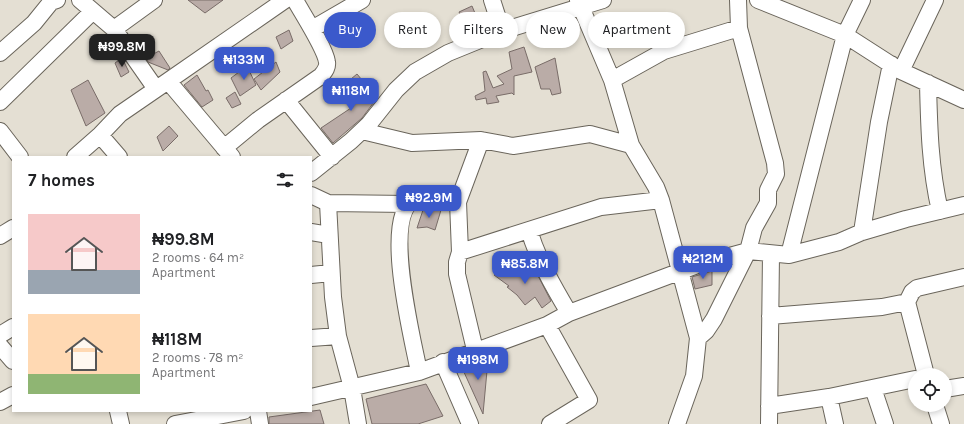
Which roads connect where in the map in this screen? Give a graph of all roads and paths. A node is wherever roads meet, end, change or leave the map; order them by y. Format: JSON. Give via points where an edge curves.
{"nodes":[{"id":1,"x":57,"y":0,"type":"edge"},
{"id":2,"x":80,"y":0,"type":"edge"},
{"id":3,"x":154,"y":0,"type":"edge"},
{"id":4,"x":285,"y":0,"type":"edge"},
{"id":5,"x":294,"y":0,"type":"edge"},
{"id":6,"x":362,"y":0,"type":"edge"},
{"id":7,"x":492,"y":0,"type":"edge"},
{"id":8,"x":603,"y":0,"type":"edge"},
{"id":9,"x":738,"y":0,"type":"edge"},
{"id":10,"x":758,"y":0,"type":"edge"},
{"id":11,"x":862,"y":0,"type":"edge"},
{"id":12,"x":935,"y":0,"type":"edge"},
{"id":13,"x":580,"y":4,"type":"edge"},
{"id":14,"x":794,"y":6,"type":"edge"},
{"id":15,"x":93,"y":11,"type":"junction"},
{"id":16,"x":496,"y":12,"type":"edge"},
{"id":17,"x":518,"y":25,"type":"edge"},
{"id":18,"x":738,"y":28,"type":"junction"},
{"id":19,"x":114,"y":29,"type":"junction"},
{"id":20,"x":312,"y":29,"type":"junction"},
{"id":21,"x":845,"y":35,"type":"junction"},
{"id":22,"x":460,"y":48,"type":"edge"},
{"id":23,"x":0,"y":53,"type":"edge"},
{"id":24,"x":896,"y":68,"type":"junction"},
{"id":25,"x":612,"y":80,"type":"junction"},
{"id":26,"x":928,"y":83,"type":"junction"},
{"id":27,"x":162,"y":85,"type":"junction"},
{"id":28,"x":963,"y":96,"type":"edge"},
{"id":29,"x":286,"y":100,"type":"junction"},
{"id":30,"x":0,"y":102,"type":"edge"},
{"id":31,"x":0,"y":131,"type":"edge"},
{"id":32,"x":362,"y":131,"type":"junction"},
{"id":33,"x":100,"y":135,"type":"junction"},
{"id":34,"x":481,"y":140,"type":"junction"},
{"id":35,"x":631,"y":144,"type":"junction"},
{"id":36,"x":228,"y":152,"type":"edge"},
{"id":37,"x":19,"y":156,"type":"edge"},
{"id":38,"x":76,"y":156,"type":"edge"},
{"id":39,"x":118,"y":156,"type":"edge"},
{"id":40,"x":332,"y":157,"type":"junction"},
{"id":41,"x":312,"y":172,"type":"edge"},
{"id":42,"x":312,"y":195,"type":"edge"},
{"id":43,"x":661,"y":200,"type":"junction"},
{"id":44,"x":458,"y":202,"type":"junction"},
{"id":45,"x":328,"y":203,"type":"junction"},
{"id":46,"x":408,"y":204,"type":"junction"},
{"id":47,"x":964,"y":208,"type":"edge"},
{"id":48,"x":940,"y":211,"type":"junction"},
{"id":49,"x":12,"y":229,"type":"edge"},
{"id":50,"x":529,"y":230,"type":"junction"},
{"id":51,"x":312,"y":232,"type":"edge"},
{"id":52,"x":862,"y":232,"type":"junction"},
{"id":53,"x":329,"y":235,"type":"junction"},
{"id":54,"x":0,"y":236,"type":"edge"},
{"id":55,"x":460,"y":252,"type":"junction"},
{"id":56,"x":748,"y":252,"type":"junction"},
{"id":57,"x":771,"y":254,"type":"junction"},
{"id":58,"x":789,"y":255,"type":"junction"},
{"id":59,"x":681,"y":270,"type":"junction"},
{"id":60,"x":331,"y":273,"type":"junction"},
{"id":61,"x":312,"y":275,"type":"edge"},
{"id":62,"x":964,"y":276,"type":"edge"},
{"id":63,"x":907,"y":302,"type":"junction"},
{"id":64,"x":569,"y":313,"type":"junction"},
{"id":65,"x":770,"y":316,"type":"junction"},
{"id":66,"x":547,"y":325,"type":"junction"},
{"id":67,"x":12,"y":328,"type":"edge"},
{"id":68,"x":0,"y":336,"type":"edge"},
{"id":69,"x":338,"y":336,"type":"junction"},
{"id":70,"x":312,"y":338,"type":"edge"},
{"id":71,"x":698,"y":338,"type":"junction"},
{"id":72,"x":0,"y":346,"type":"edge"},
{"id":73,"x":475,"y":350,"type":"junction"},
{"id":74,"x":12,"y":360,"type":"edge"},
{"id":75,"x":443,"y":362,"type":"junction"},
{"id":76,"x":924,"y":368,"type":"edge"},
{"id":77,"x":419,"y":372,"type":"junction"},
{"id":78,"x":908,"y":380,"type":"edge"},
{"id":79,"x":964,"y":386,"type":"edge"},
{"id":80,"x":352,"y":388,"type":"junction"},
{"id":81,"x":873,"y":388,"type":"junction"},
{"id":82,"x":952,"y":388,"type":"edge"},
{"id":83,"x":12,"y":396,"type":"edge"},
{"id":84,"x":312,"y":397,"type":"edge"},
{"id":85,"x":829,"y":398,"type":"junction"},
{"id":86,"x":0,"y":402,"type":"edge"},
{"id":87,"x":769,"y":406,"type":"junction"},
{"id":88,"x":118,"y":412,"type":"edge"},
{"id":89,"x":239,"y":412,"type":"edge"},
{"id":90,"x":258,"y":412,"type":"edge"},
{"id":91,"x":937,"y":412,"type":"edge"},
{"id":92,"x":121,"y":424,"type":"edge"},
{"id":93,"x":175,"y":424,"type":"edge"},
{"id":94,"x":260,"y":424,"type":"edge"},
{"id":95,"x":358,"y":424,"type":"edge"},
{"id":96,"x":470,"y":424,"type":"edge"},
{"id":97,"x":550,"y":424,"type":"edge"},
{"id":98,"x":677,"y":424,"type":"edge"},
{"id":99,"x":769,"y":424,"type":"edge"},
{"id":100,"x":835,"y":424,"type":"edge"},
{"id":101,"x":885,"y":424,"type":"edge"},
{"id":102,"x":941,"y":424,"type":"edge"}],
"edges":[{"from":1,"to":23,"type":"street","via":[[51,2],[34,23]]},
{"from":2,"to":15,"type":"street"},
{"from":3,"to":19,"type":"street"},
{"from":4,"to":27,"type":"street"},
{"from":5,"to":20,"type":"street"},
{"from":6,"to":20,"type":"street"},
{"from":7,"to":16,"type":"street"},
{"from":8,"to":13,"type":"street"},
{"from":9,"to":18,"type":"street"},
{"from":10,"to":14,"type":"street"},
{"from":11,"to":21,"type":"street"},
{"from":12,"to":24,"type":"street"},
{"from":13,"to":17,"type":"street"},
{"from":13,"to":25,"type":"street"},
{"from":14,"to":21,"type":"street"},
{"from":15,"to":19,"type":"street"},
{"from":15,"to":30,"type":"street"},
{"from":18,"to":25,"type":"street","via":[[664,51]]},
{"from":18,"to":56,"type":"street","via":[[776,174],[768,190],[768,203],[754,228]]},
{"from":19,"to":27,"type":"street"},
{"from":20,"to":29,"type":"street","via":[[327,62],[326,70]]},
{"from":21,"to":24,"type":"street"},
{"from":21,"to":58,"type":"street"},
{"from":22,"to":32,"type":"street","via":[[415,72],[396,90]]},
{"from":24,"to":26,"type":"street"},
{"from":24,"to":52,"type":"street","via":[[879,122]]},
{"from":25,"to":35,"type":"street"},
{"from":26,"to":28,"type":"street"},
{"from":26,"to":48,"type":"street","via":[[930,155]]},
{"from":27,"to":33,"type":"street","via":[[120,114]]},
{"from":27,"to":36,"type":"street"},
{"from":29,"to":36,"type":"street"},
{"from":29,"to":40,"type":"street"},
{"from":31,"to":37,"type":"street"},
{"from":32,"to":34,"type":"street","via":[[412,144]]},
{"from":32,"to":40,"type":"street"},
{"from":33,"to":38,"type":"street"},
{"from":33,"to":39,"type":"street"},
{"from":34,"to":35,"type":"street","via":[[513,146],[590,134]]},
{"from":34,"to":44,"type":"street"},
{"from":35,"to":43,"type":"street"},
{"from":40,"to":41,"type":"street"},
{"from":42,"to":45,"type":"street"},
{"from":43,"to":50,"type":"street","via":[[601,208]]},
{"from":43,"to":59,"type":"street"},
{"from":44,"to":46,"type":"street","via":[[430,196],[415,199]]},
{"from":44,"to":55,"type":"street"},
{"from":45,"to":46,"type":"street"},
{"from":45,"to":53,"type":"street"},
{"from":46,"to":77,"type":"street","via":[[403,215],[398,251]]},
{"from":47,"to":48,"type":"street"},
{"from":48,"to":52,"type":"street"},
{"from":49,"to":54,"type":"street"},
{"from":50,"to":55,"type":"street"},
{"from":50,"to":64,"type":"street","via":[[542,265]]},
{"from":51,"to":53,"type":"street"},
{"from":52,"to":58,"type":"street","via":[[839,242]]},
{"from":53,"to":60,"type":"street"},
{"from":55,"to":73,"type":"street","via":[[457,274]]},
{"from":56,"to":57,"type":"street"},
{"from":56,"to":59,"type":"street"},
{"from":56,"to":71,"type":"street","via":[[714,319]]},
{"from":57,"to":58,"type":"street"},
{"from":57,"to":65,"type":"street"},
{"from":59,"to":64,"type":"street"},
{"from":59,"to":71,"type":"street"},
{"from":60,"to":61,"type":"street"},
{"from":60,"to":69,"type":"street"},
{"from":62,"to":63,"type":"street","via":[[917,288]]},
{"from":63,"to":65,"type":"street","via":[[882,307]]},
{"from":63,"to":76,"type":"street"},
{"from":64,"to":66,"type":"street"},
{"from":65,"to":87,"type":"street"},
{"from":66,"to":73,"type":"street"},
{"from":66,"to":97,"type":"street","via":[[589,400]]},
{"from":67,"to":68,"type":"street"},
{"from":69,"to":70,"type":"street"},
{"from":69,"to":80,"type":"street"},
{"from":71,"to":98,"type":"street","via":[[694,376]]},
{"from":72,"to":74,"type":"street"},
{"from":73,"to":75,"type":"street"},
{"from":75,"to":77,"type":"street"},
{"from":75,"to":96,"type":"street"},
{"from":77,"to":80,"type":"street"},
{"from":78,"to":81,"type":"street"},
{"from":79,"to":82,"type":"street"},
{"from":80,"to":84,"type":"street"},
{"from":80,"to":95,"type":"street"},
{"from":81,"to":85,"type":"street"},
{"from":81,"to":101,"type":"street"},
{"from":83,"to":86,"type":"street"},
{"from":85,"to":87,"type":"street"},
{"from":85,"to":100,"type":"street"},
{"from":87,"to":99,"type":"street"},
{"from":88,"to":92,"type":"street"},
{"from":89,"to":93,"type":"street"},
{"from":90,"to":94,"type":"street"},
{"from":91,"to":102,"type":"street"}]}
